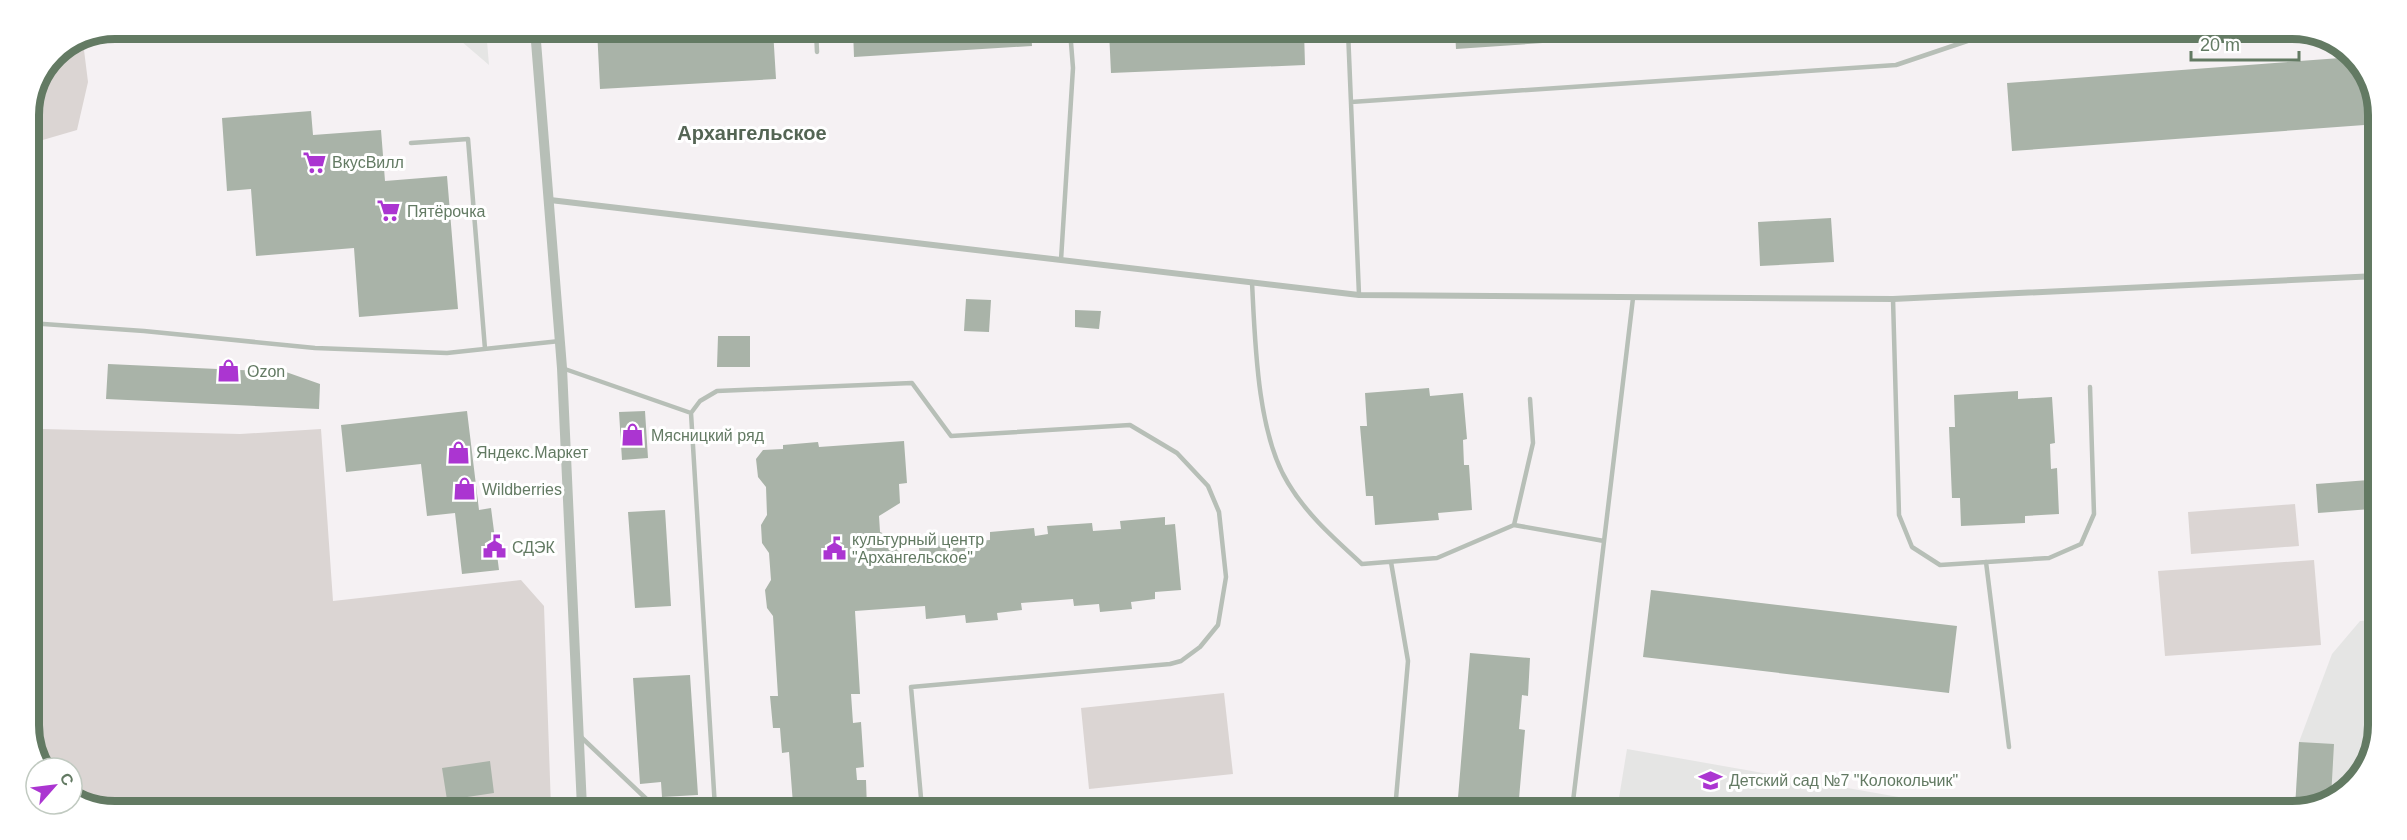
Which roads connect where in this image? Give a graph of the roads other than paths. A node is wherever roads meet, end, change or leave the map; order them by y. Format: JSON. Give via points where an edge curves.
{"nodes":[{"id":1,"x":536,"y":39,"type":"edge"},
{"id":2,"x":816,"y":39,"type":"edge"},
{"id":3,"x":1071,"y":39,"type":"edge"},
{"id":4,"x":1348,"y":39,"type":"edge"},
{"id":5,"x":1973,"y":39,"type":"edge"},
{"id":6,"x":817,"y":52,"type":"dead end"},
{"id":7,"x":1351,"y":102,"type":"junction"},
{"id":8,"x":411,"y":143,"type":"dead end"},
{"id":9,"x":550,"y":200,"type":"junction"},
{"id":10,"x":1061,"y":260,"type":"junction"},
{"id":11,"x":2368,"y":276,"type":"edge"},
{"id":12,"x":1252,"y":282,"type":"junction"},
{"id":13,"x":1359,"y":295,"type":"junction"},
{"id":14,"x":1633,"y":298,"type":"junction"},
{"id":15,"x":1893,"y":299,"type":"junction"},
{"id":16,"x":39,"y":324,"type":"edge"},
{"id":17,"x":560,"y":341,"type":"junction"},
{"id":18,"x":485,"y":349,"type":"junction"},
{"id":19,"x":562,"y":368,"type":"junction"},
{"id":20,"x":2090,"y":387,"type":"dead end"},
{"id":21,"x":1530,"y":399,"type":"dead end"},
{"id":22,"x":691,"y":413,"type":"junction"},
{"id":23,"x":1514,"y":525,"type":"junction"},
{"id":24,"x":1604,"y":541,"type":"junction"},
{"id":25,"x":1391,"y":562,"type":"junction"},
{"id":26,"x":1986,"y":562,"type":"junction"},
{"id":27,"x":579,"y":735,"type":"junction"},
{"id":28,"x":2009,"y":747,"type":"dead end"},
{"id":29,"x":582,"y":801,"type":"edge"},
{"id":30,"x":649,"y":801,"type":"edge"},
{"id":31,"x":715,"y":801,"type":"edge"},
{"id":32,"x":921,"y":801,"type":"edge"},
{"id":33,"x":1396,"y":801,"type":"edge"},
{"id":34,"x":1573,"y":801,"type":"edge"}],
"edges":[{"from":1,"to":9,"type":"street"},
{"from":2,"to":6,"type":"lane"},
{"from":3,"to":10,"type":"lane","via":[[1073,68]]},
{"from":4,"to":7,"type":"lane"},
{"from":5,"to":7,"type":"lane","via":[[1896,65]]},
{"from":7,"to":13,"type":"lane"},
{"from":8,"to":18,"type":"lane","via":[[468,139]]},
{"from":9,"to":10,"type":"street"},
{"from":9,"to":17,"type":"street"},
{"from":10,"to":12,"type":"street"},
{"from":11,"to":15,"type":"street"},
{"from":12,"to":13,"type":"street"},
{"from":12,"to":25,"type":"lane","via":[[1256,361],[1270,445],[1287,482],[1317,522],[1362,564]]},
{"from":13,"to":14,"type":"street"},
{"from":14,"to":15,"type":"street"},
{"from":14,"to":24,"type":"lane"},
{"from":15,"to":26,"type":"lane","via":[[1899,515],[1912,547],[1940,565]]},
{"from":16,"to":18,"type":"lane","via":[[315,348],[447,352]]},
{"from":17,"to":18,"type":"lane"},
{"from":17,"to":19,"type":"street"},
{"from":19,"to":22,"type":"lane"},
{"from":19,"to":27,"type":"street"},
{"from":20,"to":26,"type":"lane","via":[[2094,514],[2081,544],[2049,558]]},
{"from":21,"to":23,"type":"lane","via":[[1533,443]]},
{"from":22,"to":31,"type":"lane"},
{"from":22,"to":32,"type":"lane","via":[[700,401],[717,391],[912,383],[951,436],[1130,425],[1177,453],[1208,486],[1220,512],[1226,577],[1218,625],[1200,647],[1170,664],[911,687]]},
{"from":23,"to":24,"type":"lane"},
{"from":23,"to":25,"type":"lane","via":[[1437,558]]},
{"from":24,"to":34,"type":"lane"},
{"from":25,"to":33,"type":"lane","via":[[1408,660]]},
{"from":26,"to":28,"type":"lane"},
{"from":27,"to":29,"type":"street"},
{"from":27,"to":30,"type":"lane"}]}
